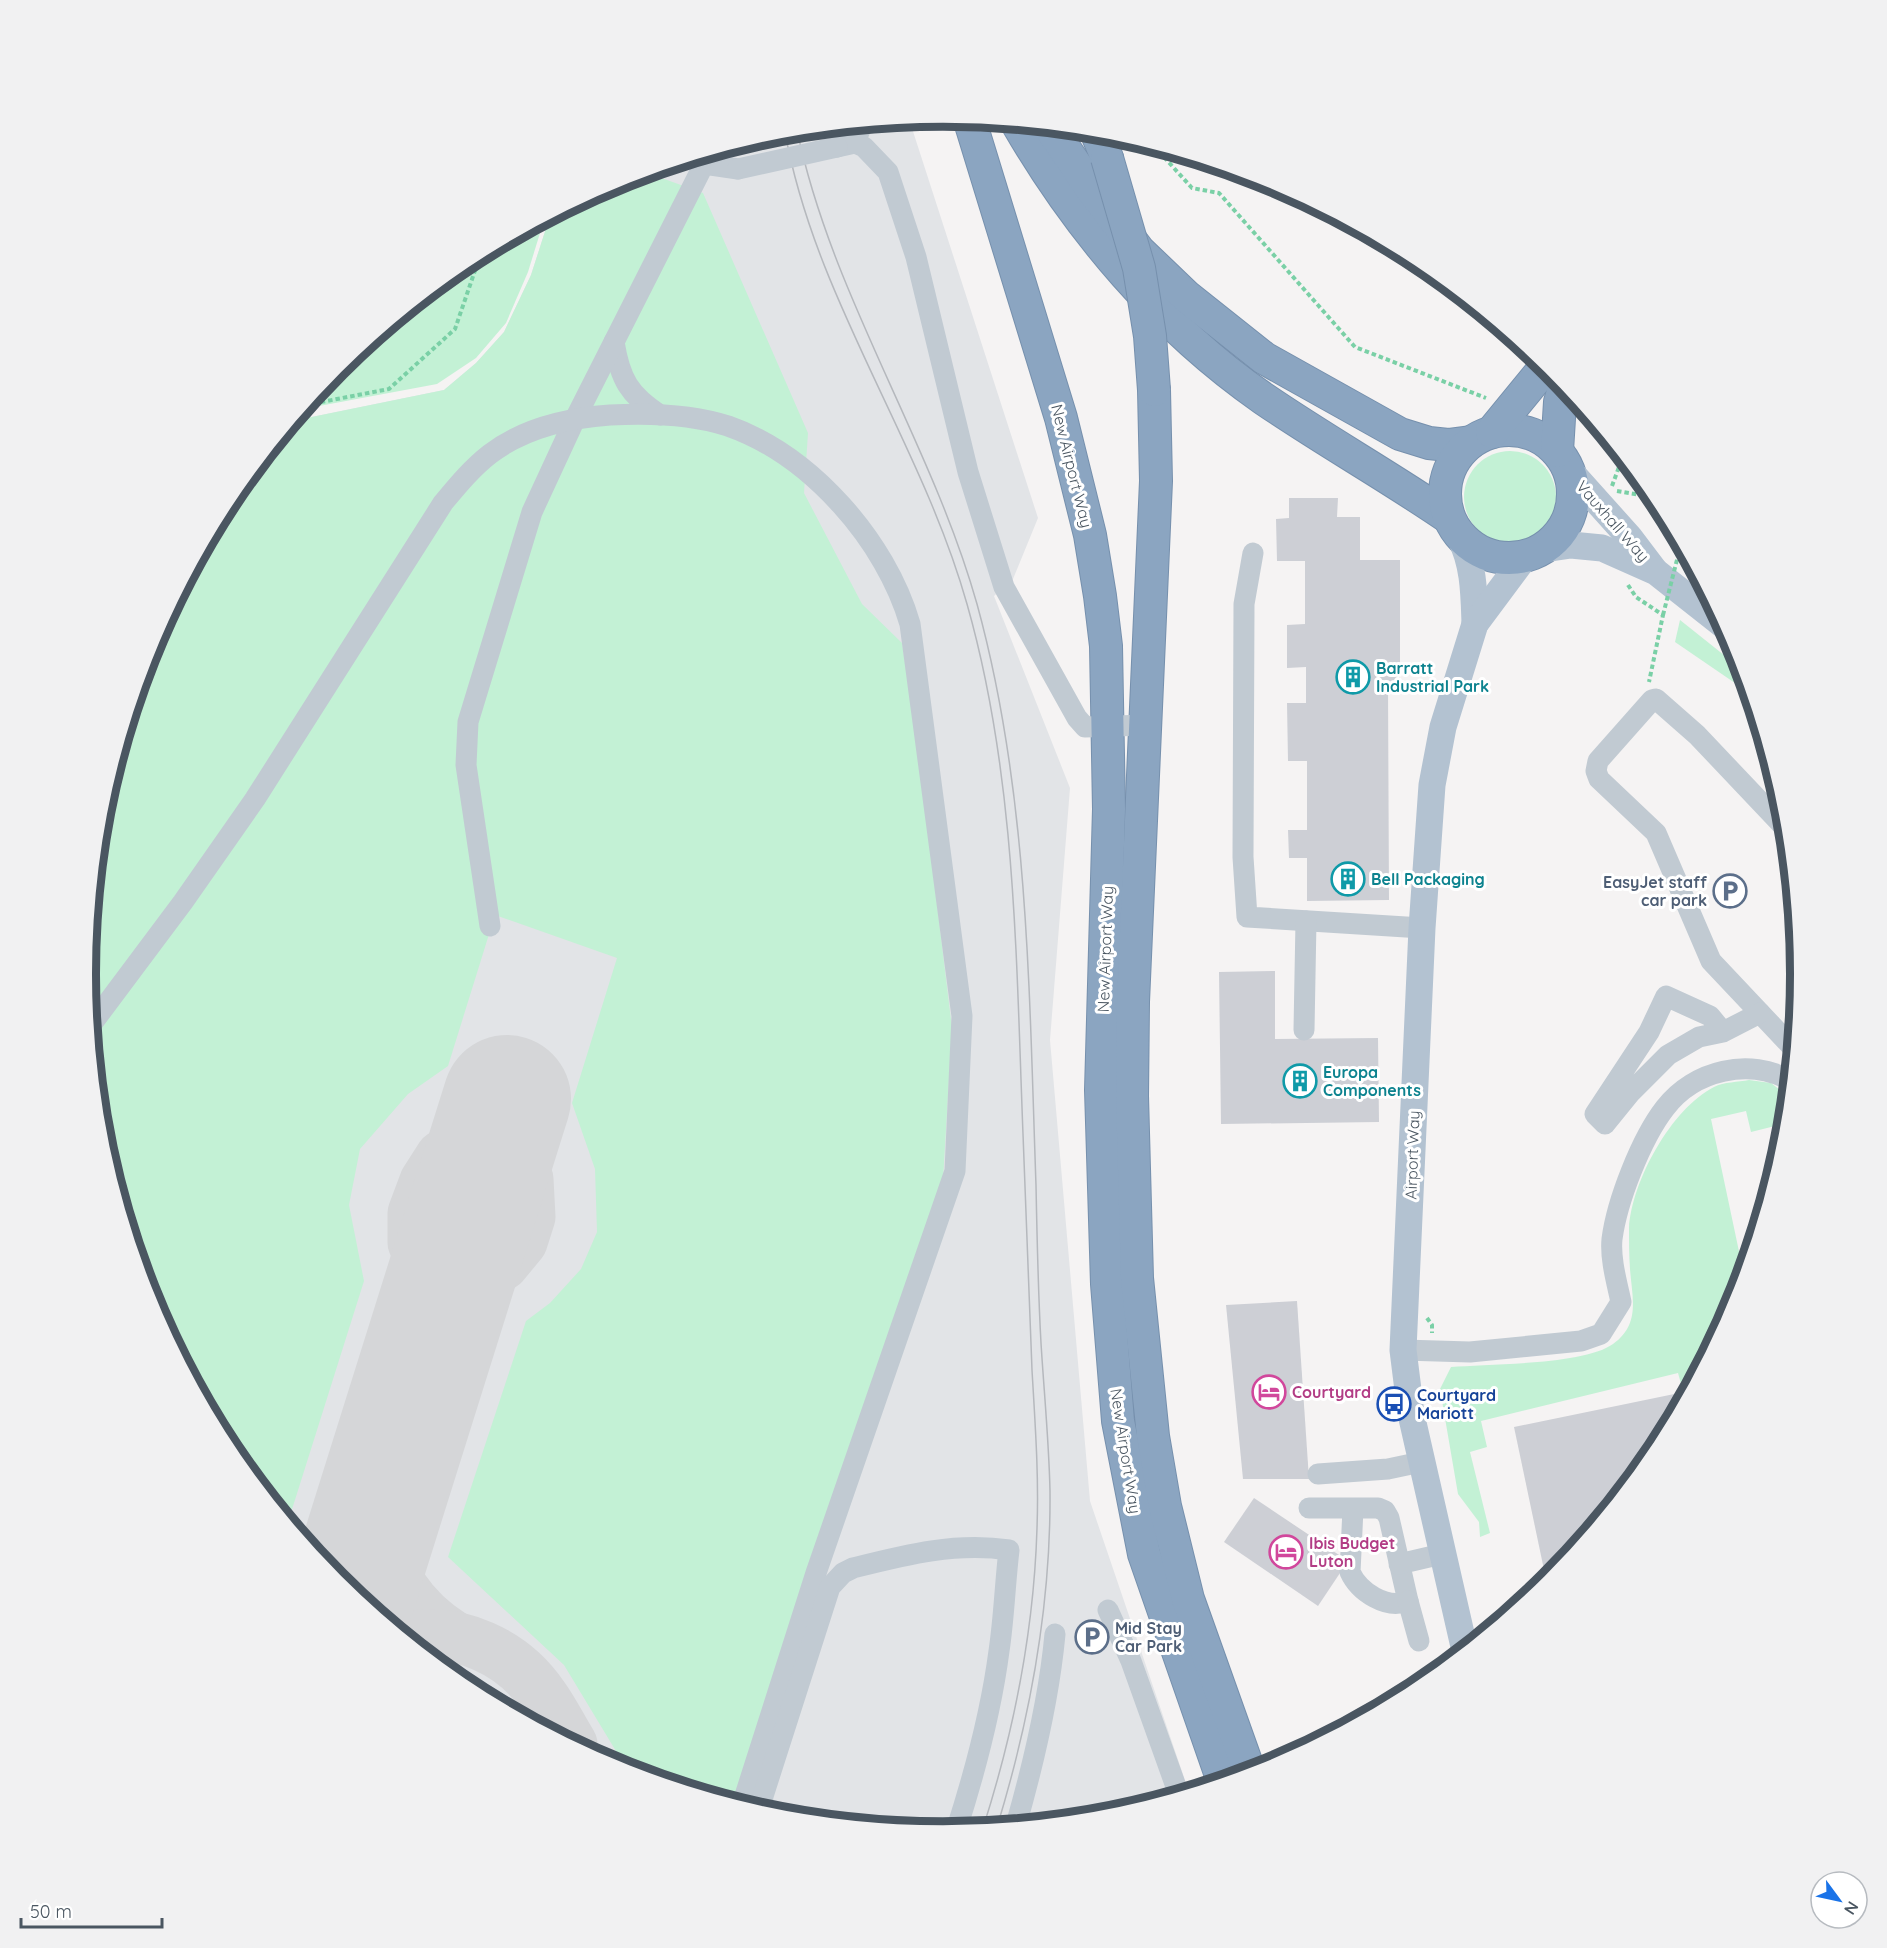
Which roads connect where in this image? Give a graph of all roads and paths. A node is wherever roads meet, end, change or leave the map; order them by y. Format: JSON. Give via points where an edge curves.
{"nodes":[{"id":1,"x":972,"y":128,"type":"edge"},
{"id":2,"x":1022,"y":130,"type":"edge"},
{"id":3,"x":1055,"y":134,"type":"edge"},
{"id":4,"x":851,"y":138,"type":"edge"},
{"id":5,"x":1102,"y":145,"type":"edge"},
{"id":6,"x":1162,"y":155,"type":"edge"},
{"id":7,"x":476,"y":267,"type":"edge"},
{"id":8,"x":614,"y":342,"type":"junction"},
{"id":9,"x":1540,"y":372,"type":"edge"},
{"id":10,"x":1562,"y":395,"type":"edge"},
{"id":11,"x":1484,"y":399,"type":"dead end"},
{"id":12,"x":318,"y":403,"type":"edge"},
{"id":13,"x":660,"y":416,"type":"junction"},
{"id":14,"x":575,"y":419,"type":"junction"},
{"id":15,"x":1482,"y":437,"type":"junction"},
{"id":16,"x":1563,"y":461,"type":"junction"},
{"id":17,"x":1621,"y":465,"type":"edge"},
{"id":18,"x":1643,"y":495,"type":"edge"},
{"id":19,"x":1454,"y":527,"type":"junction"},
{"id":20,"x":1253,"y":553,"type":"dead end"},
{"id":21,"x":1534,"y":553,"type":"junction"},
{"id":22,"x":1679,"y":553,"type":"edge"},
{"id":23,"x":1656,"y":572,"type":"junction"},
{"id":24,"x":1636,"y":597,"type":"dead end"},
{"id":25,"x":1663,"y":615,"type":"junction"},
{"id":26,"x":1711,"y":615,"type":"edge"},
{"id":27,"x":1475,"y":624,"type":"junction"},
{"id":28,"x":1652,"y":700,"type":"junction"},
{"id":29,"x":1106,"y":725,"type":"junction"},
{"id":30,"x":1146,"y":725,"type":"junction"},
{"id":31,"x":1777,"y":819,"type":"edge"},
{"id":32,"x":1306,"y":921,"type":"junction"},
{"id":33,"x":489,"y":926,"type":"dead end"},
{"id":34,"x":1422,"y":928,"type":"junction"},
{"id":35,"x":1760,"y":1013,"type":"junction"},
{"id":36,"x":97,"y":1015,"type":"edge"},
{"id":37,"x":1304,"y":1030,"type":"dead end"},
{"id":38,"x":1723,"y":1032,"type":"junction"},
{"id":39,"x":1788,"y":1042,"type":"edge"},
{"id":40,"x":1785,"y":1077,"type":"edge"},
{"id":41,"x":1403,"y":1350,"type":"junction"},
{"id":42,"x":1421,"y":1462,"type":"junction"},
{"id":43,"x":1317,"y":1474,"type":"dead end"},
{"id":44,"x":1309,"y":1508,"type":"dead end"},
{"id":45,"x":1353,"y":1509,"type":"junction"},
{"id":46,"x":1442,"y":1554,"type":"junction"},
{"id":47,"x":1399,"y":1564,"type":"junction"},
{"id":48,"x":1408,"y":1600,"type":"junction"},
{"id":49,"x":1108,"y":1610,"type":"dead end"},
{"id":50,"x":1055,"y":1634,"type":"dead end"},
{"id":51,"x":1419,"y":1641,"type":"dead end"},
{"id":52,"x":1463,"y":1643,"type":"edge"},
{"id":53,"x":1247,"y":1765,"type":"edge"},
{"id":54,"x":1221,"y":1775,"type":"edge"},
{"id":55,"x":1177,"y":1789,"type":"edge"},
{"id":56,"x":744,"y":1798,"type":"edge"},
{"id":57,"x":763,"y":1802,"type":"edge"},
{"id":58,"x":1018,"y":1818,"type":"edge"},
{"id":59,"x":959,"y":1821,"type":"edge"}],
"edges":[{"from":1,"to":29,"type":"highway","name":"New Airport Way","via":[[1061,418],[1090,535],[1106,646]]},
{"from":2,"to":19,"type":"highway","via":[[1073,213],[1160,311],[1264,398]]},
{"from":3,"to":15,"type":"highway","via":[[1139,251],[1186,296],[1264,358],[1400,434],[1448,445]]},
{"from":4,"to":8,"type":"lane","bridge":true,"via":[[738,169],[704,164]]},
{"from":4,"to":29,"type":"lane","via":[[888,172],[916,257],[968,472],[1004,587],[1077,718],[1086,726]]},
{"from":5,"to":30,"type":"highway","name":"New Airport Way","bridge":true,"via":[[1138,268],[1150,336],[1156,480]]},
{"from":6,"to":11,"type":"path","via":[[1192,188],[1219,193],[1355,346]]},
{"from":7,"to":12,"type":"path","via":[[455,329],[389,389]]},
{"from":8,"to":13,"type":"lane","via":[[617,360],[637,400]]},
{"from":8,"to":14,"type":"lane"},
{"from":9,"to":15,"type":"highway"},
{"from":10,"to":16,"type":"highway"},
{"from":13,"to":14,"type":"lane"},
{"from":13,"to":56,"type":"lane","via":[[729,427],[801,470],[864,531],[900,595],[910,624],[962,1016],[955,1171],[816,1572]]},
{"from":14,"to":33,"type":"lane","via":[[532,512],[468,722],[466,765]]},
{"from":14,"to":36,"type":"lane","via":[[533,430],[510,441],[474,467],[449,496],[255,799]]},
{"from":15,"to":16,"type":"highway","via":[[1510,430],[1527,432],[1544,440]]},
{"from":15,"to":19,"type":"highway","via":[[1456,457],[1447,476],[1444,496]]},
{"from":16,"to":21,"type":"highway","via":[[1573,497],[1567,523],[1557,537]]},
{"from":16,"to":23,"type":"main road","name":"Vauxhall Way"},
{"from":17,"to":18,"type":"path","via":[[1610,490]]},
{"from":19,"to":21,"type":"highway","via":[[1473,549],[1489,556],[1506,559]]},
{"from":19,"to":27,"type":"main road","name":"Airport Way","via":[[1469,556]]},
{"from":20,"to":32,"type":"lane","via":[[1244,604],[1243,857],[1247,917]]},
{"from":21,"to":23,"type":"main road","name":"Vauxhall Way","via":[[1571,545],[1594,546]]},
{"from":21,"to":27,"type":"main road","name":"Airport Way"},
{"from":22,"to":25,"type":"path","bridge":true},
{"from":23,"to":26,"type":"main road","name":"Vauxhall Way"},
{"from":24,"to":25,"type":"path"},
{"from":25,"to":28,"type":"path","via":[[1648,677]]},
{"from":27,"to":34,"type":"main road","name":"Airport Way","via":[[1443,727],[1432,785]]},
{"from":28,"to":31,"type":"lane","via":[[1662,702],[1697,735]]},
{"from":28,"to":35,"type":"lane","via":[[1598,761],[1596,771],[1599,779],[1656,833],[1712,961]]},
{"from":29,"to":30,"type":"lane"},
{"from":29,"to":54,"type":"highway","name":"New Airport Way","via":[[1109,809],[1101,1090],[1107,1284],[1118,1421],[1144,1554]]},
{"from":30,"to":53,"type":"highway","name":"New Airport Way","via":[[1132,1096],[1137,1278],[1145,1364],[1165,1506],[1188,1599]]},
{"from":32,"to":34,"type":"lane"},
{"from":32,"to":37,"type":"lane"},
{"from":34,"to":41,"type":"main road","name":"Airport Way"},
{"from":35,"to":38,"type":"lane"},
{"from":35,"to":39,"type":"lane"},
{"from":38,"to":38,"type":"lane","via":[[1699,1037],[1668,1054],[1605,1124],[1595,1114],[1649,1032],[1666,996],[1710,1016]]},
{"from":40,"to":41,"type":"lane","via":[[1748,1068],[1721,1071],[1693,1082],[1665,1108],[1636,1159],[1617,1212],[1612,1242],[1621,1302],[1601,1334],[1581,1341],[1470,1352]]},
{"from":41,"to":42,"type":"main road","name":"Airport Way"},
{"from":42,"to":43,"type":"lane","via":[[1388,1469]]},
{"from":42,"to":46,"type":"main road","name":"Airport Way"},
{"from":44,"to":45,"type":"lane"},
{"from":45,"to":47,"type":"lane","via":[[1385,1511]]},
{"from":45,"to":48,"type":"lane","via":[[1353,1578],[1383,1601],[1399,1605]]},
{"from":46,"to":47,"type":"lane"},
{"from":46,"to":52,"type":"main road","name":"Airport Way"},
{"from":47,"to":48,"type":"lane"},
{"from":48,"to":51,"type":"lane"},
{"from":49,"to":55,"type":"lane","via":[[1131,1661]]},
{"from":50,"to":58,"type":"lane","via":[[1047,1698]]},
{"from":57,"to":59,"type":"lane","via":[[830,1587],[853,1568],[921,1552],[981,1546],[1009,1550],[999,1651],[987,1718]]}]}
